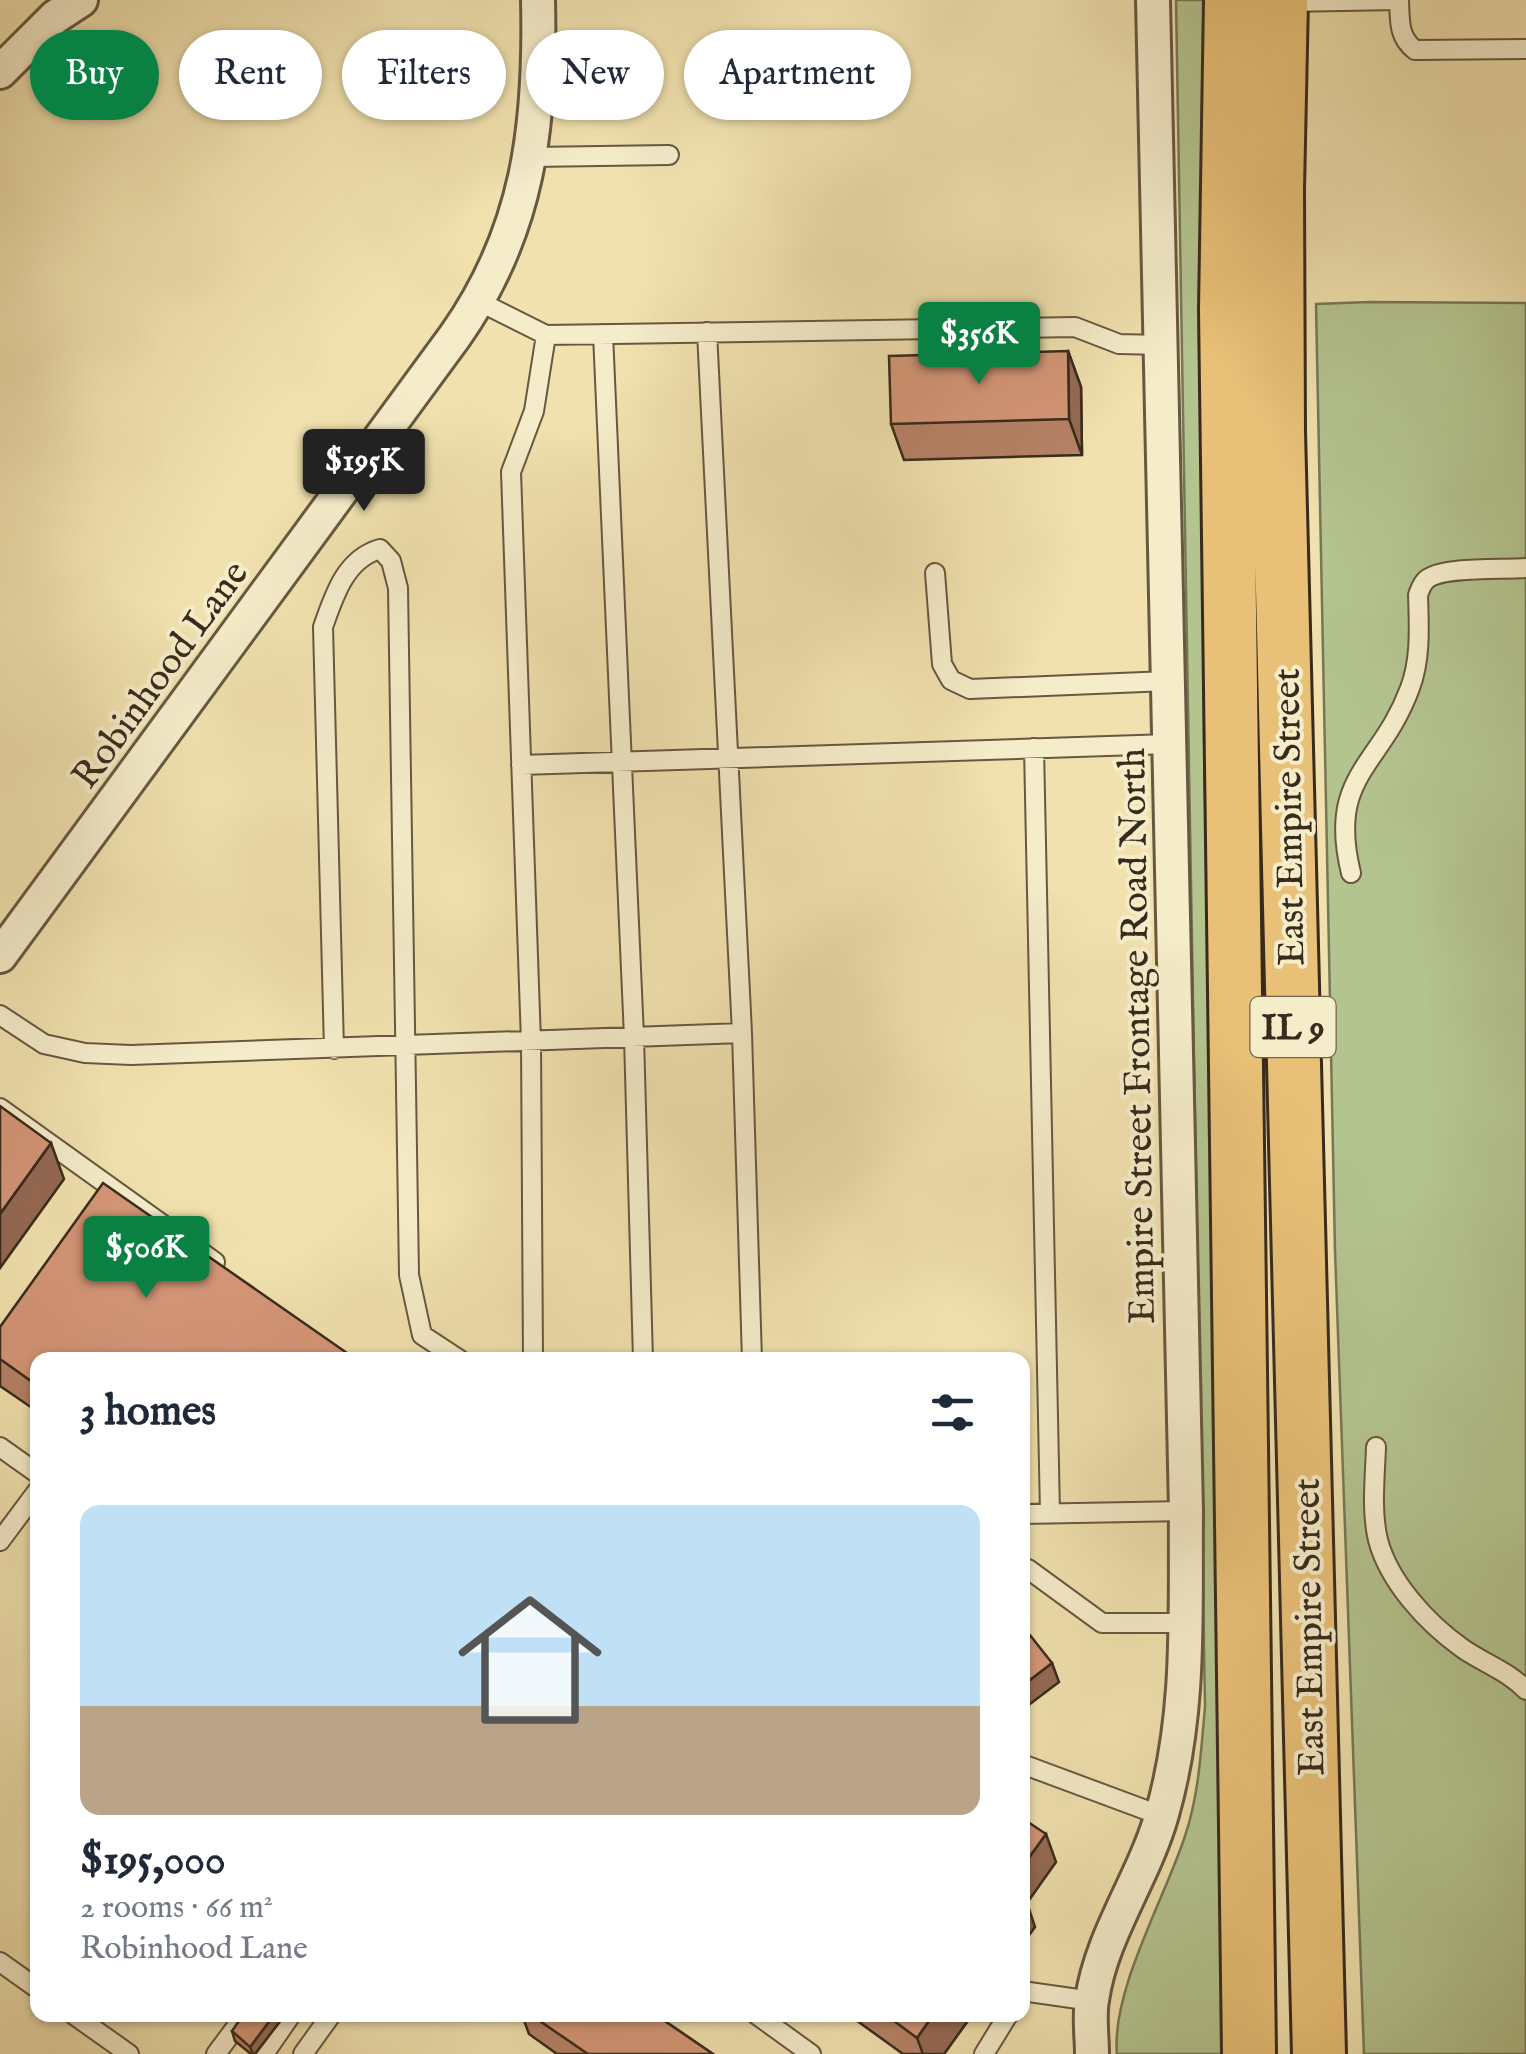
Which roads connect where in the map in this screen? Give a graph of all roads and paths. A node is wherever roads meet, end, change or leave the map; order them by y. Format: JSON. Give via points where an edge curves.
{"nodes":[{"id":1,"x":81,"y":0,"type":"edge"},
{"id":2,"x":538,"y":0,"type":"edge"},
{"id":3,"x":1153,"y":0,"type":"edge"},
{"id":4,"x":1264,"y":0,"type":"edge"},
{"id":5,"x":1399,"y":0,"type":"edge"},
{"id":6,"x":1526,"y":49,"type":"edge"},
{"id":7,"x":0,"y":72,"type":"edge"},
{"id":8,"x":669,"y":155,"type":"dead end"},
{"id":9,"x":531,"y":157,"type":"junction"},
{"id":10,"x":478,"y":302,"type":"junction"},
{"id":11,"x":707,"y":332,"type":"junction"},
{"id":12,"x":546,"y":334,"type":"junction"},
{"id":13,"x":603,"y":334,"type":"junction"},
{"id":14,"x":1160,"y":345,"type":"junction"},
{"id":15,"x":1526,"y":568,"type":"edge"},
{"id":16,"x":935,"y":573,"type":"dead end"},
{"id":17,"x":1168,"y":681,"type":"junction"},
{"id":18,"x":1170,"y":744,"type":"junction"},
{"id":19,"x":1034,"y":748,"type":"junction"},
{"id":20,"x":728,"y":759,"type":"junction"},
{"id":21,"x":622,"y":761,"type":"junction"},
{"id":22,"x":521,"y":765,"type":"junction"},
{"id":23,"x":1352,"y":874,"type":"dead end"},
{"id":24,"x":0,"y":956,"type":"edge"},
{"id":25,"x":0,"y":1015,"type":"edge"},
{"id":26,"x":742,"y":1032,"type":"junction"},
{"id":27,"x":634,"y":1037,"type":"junction"},
{"id":28,"x":531,"y":1042,"type":"junction"},
{"id":29,"x":406,"y":1046,"type":"junction"},
{"id":30,"x":334,"y":1049,"type":"junction"},
{"id":31,"x":0,"y":1108,"type":"edge"},
{"id":32,"x":225,"y":1268,"type":"edge"},
{"id":33,"x":448,"y":1352,"type":"edge"},
{"id":34,"x":533,"y":1352,"type":"edge"},
{"id":35,"x":642,"y":1352,"type":"edge"},
{"id":36,"x":752,"y":1352,"type":"edge"},
{"id":37,"x":0,"y":1447,"type":"edge"},
{"id":38,"x":1376,"y":1447,"type":"dead end"},
{"id":39,"x":30,"y":1468,"type":"edge"},
{"id":40,"x":30,"y":1501,"type":"edge"},
{"id":41,"x":1186,"y":1510,"type":"junction"},
{"id":42,"x":1050,"y":1513,"type":"junction"},
{"id":43,"x":1030,"y":1514,"type":"edge"},
{"id":44,"x":0,"y":1542,"type":"edge"},
{"id":45,"x":1030,"y":1570,"type":"edge"},
{"id":46,"x":1185,"y":1623,"type":"junction"},
{"id":47,"x":1526,"y":1690,"type":"edge"},
{"id":48,"x":1030,"y":1767,"type":"edge"},
{"id":49,"x":1162,"y":1816,"type":"junction"},
{"id":50,"x":0,"y":1962,"type":"edge"},
{"id":51,"x":30,"y":1983,"type":"edge"},
{"id":52,"x":1030,"y":1993,"type":"edge"},
{"id":53,"x":1092,"y":2001,"type":"junction"},
{"id":54,"x":84,"y":2022,"type":"edge"},
{"id":55,"x":241,"y":2022,"type":"edge"},
{"id":56,"x":286,"y":2022,"type":"edge"},
{"id":57,"x":326,"y":2022,"type":"edge"},
{"id":58,"x":767,"y":2022,"type":"edge"},
{"id":59,"x":1004,"y":2022,"type":"edge"},
{"id":60,"x":129,"y":2054,"type":"edge"},
{"id":61,"x":216,"y":2054,"type":"edge"},
{"id":62,"x":264,"y":2054,"type":"edge"},
{"id":63,"x":303,"y":2054,"type":"edge"},
{"id":64,"x":811,"y":2054,"type":"edge"},
{"id":65,"x":984,"y":2054,"type":"edge"},
{"id":66,"x":1092,"y":2054,"type":"edge"},
{"id":67,"x":1249,"y":2054,"type":"edge"},
{"id":68,"x":1319,"y":2054,"type":"edge"}],
"edges":[{"from":1,"to":7,"type":"street"},
{"from":2,"to":9,"type":"street","name":"Robinhood Lane"},
{"from":3,"to":14,"type":"street","name":"Empire Street Frontage Road North"},
{"from":4,"to":5,"type":"lane"},
{"from":4,"to":67,"type":"main road","name":"East Empire Street","number":"IL 9","via":[[1226,310]]},
{"from":4,"to":68,"type":"main road","name":"East Empire Street","number":"IL 9","via":[[1277,189]]},
{"from":5,"to":6,"type":"lane","via":[[1400,29],[1415,50]]},
{"from":8,"to":9,"type":"lane"},
{"from":9,"to":10,"type":"street","name":"Robinhood Lane","via":[[506,244]]},
{"from":10,"to":12,"type":"lane"},
{"from":10,"to":24,"type":"street","name":"Robinhood Lane"},
{"from":11,"to":13,"type":"lane"},
{"from":11,"to":14,"type":"lane","via":[[1075,327],[1119,344]]},
{"from":11,"to":20,"type":"lane"},
{"from":12,"to":13,"type":"lane"},
{"from":12,"to":22,"type":"lane","via":[[534,412],[511,472]]},
{"from":13,"to":21,"type":"lane"},
{"from":14,"to":17,"type":"street","name":"Empire Street Frontage Road North"},
{"from":15,"to":23,"type":"lane","via":[[1441,573],[1422,586],[1409,690],[1347,802]]},
{"from":16,"to":17,"type":"lane","via":[[942,664],[951,680],[970,689]]},
{"from":17,"to":18,"type":"street","name":"Empire Street Frontage Road North"},
{"from":18,"to":19,"type":"lane"},
{"from":18,"to":41,"type":"street","name":"Empire Street Frontage Road North"},
{"from":19,"to":20,"type":"lane"},
{"from":19,"to":42,"type":"lane"},
{"from":20,"to":21,"type":"lane"},
{"from":20,"to":26,"type":"lane"},
{"from":21,"to":22,"type":"lane"},
{"from":21,"to":27,"type":"lane"},
{"from":22,"to":28,"type":"lane"},
{"from":25,"to":30,"type":"lane","via":[[44,1044],[85,1054]]},
{"from":26,"to":27,"type":"lane"},
{"from":26,"to":36,"type":"lane"},
{"from":27,"to":28,"type":"lane"},
{"from":27,"to":35,"type":"lane"},
{"from":28,"to":29,"type":"lane"},
{"from":28,"to":34,"type":"lane"},
{"from":29,"to":30,"type":"lane"},
{"from":29,"to":30,"type":"lane","via":[[398,588],[391,560],[380,548],[366,553],[338,584],[323,627]]},
{"from":29,"to":33,"type":"lane","via":[[409,1276],[422,1335]]},
{"from":31,"to":32,"type":"lane"},
{"from":37,"to":39,"type":"lane"},
{"from":38,"to":47,"type":"lane","via":[[1377,1536],[1392,1572],[1448,1638]]},
{"from":40,"to":44,"type":"lane"},
{"from":41,"to":42,"type":"lane"},
{"from":41,"to":46,"type":"street","name":"Empire Street Frontage Road North"},
{"from":42,"to":43,"type":"lane"},
{"from":45,"to":46,"type":"lane","via":[[1102,1624]]},
{"from":46,"to":49,"type":"street","name":"Empire Street Frontage Road North","via":[[1185,1692]]},
{"from":48,"to":49,"type":"lane"},
{"from":49,"to":53,"type":"street","name":"Empire Street Frontage Road North"},
{"from":50,"to":51,"type":"lane"},
{"from":52,"to":53,"type":"lane"},
{"from":53,"to":66,"type":"street","name":"Empire Street Frontage Road North"},
{"from":54,"to":60,"type":"lane"},
{"from":55,"to":61,"type":"lane"},
{"from":56,"to":62,"type":"lane"},
{"from":57,"to":63,"type":"lane"},
{"from":58,"to":64,"type":"lane"},
{"from":59,"to":65,"type":"lane"}]}
